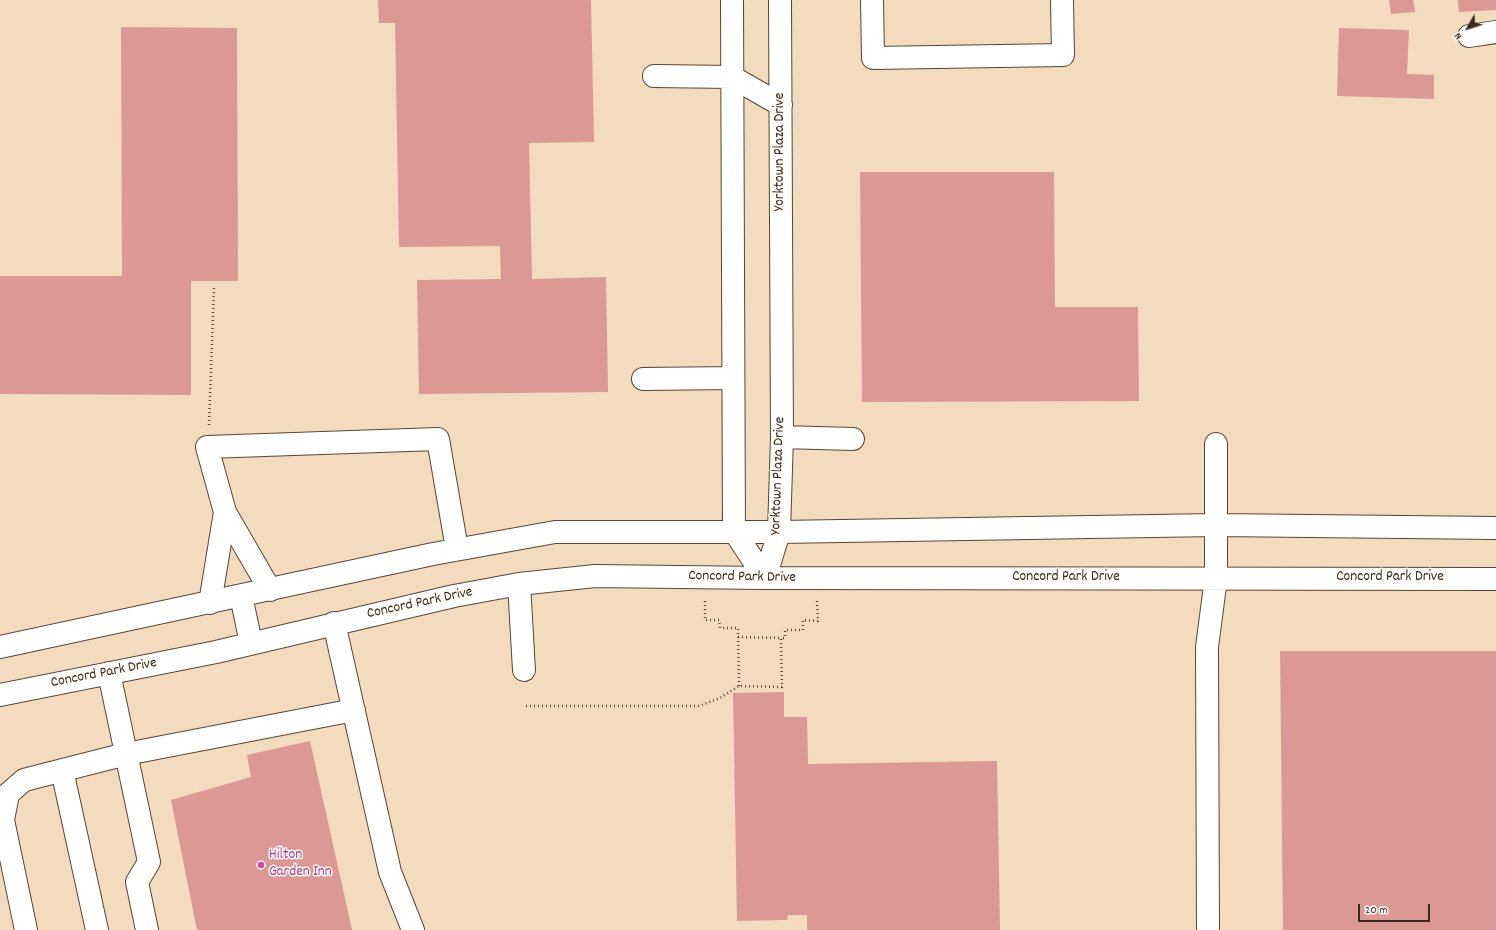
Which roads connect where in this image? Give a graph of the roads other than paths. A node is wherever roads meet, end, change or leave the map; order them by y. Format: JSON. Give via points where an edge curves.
{"nodes":[{"id":1,"x":732,"y":0,"type":"edge"},
{"id":2,"x":780,"y":0,"type":"edge"},
{"id":3,"x":872,"y":0,"type":"edge"},
{"id":4,"x":1062,"y":0,"type":"edge"},
{"id":5,"x":1496,"y":32,"type":"edge"},
{"id":6,"x":1469,"y":36,"type":"dead end"},
{"id":7,"x":654,"y":76,"type":"dead end"},
{"id":8,"x":732,"y":77,"type":"junction"},
{"id":9,"x":781,"y":105,"type":"junction"},
{"id":10,"x":733,"y":378,"type":"junction"},
{"id":11,"x":643,"y":379,"type":"dead end"},
{"id":12,"x":782,"y":436,"type":"junction"},
{"id":13,"x":853,"y":439,"type":"dead end"},
{"id":14,"x":1216,"y":444,"type":"dead end"},
{"id":15,"x":225,"y":512,"type":"junction"},
{"id":16,"x":1216,"y":525,"type":"junction"},
{"id":17,"x":1496,"y":528,"type":"edge"},
{"id":18,"x":734,"y":531,"type":"junction"},
{"id":19,"x":779,"y":532,"type":"junction"},
{"id":20,"x":457,"y":549,"type":"junction"},
{"id":21,"x":765,"y":578,"type":"junction"},
{"id":22,"x":1216,"y":578,"type":"junction"},
{"id":23,"x":1496,"y":579,"type":"edge"},
{"id":24,"x":519,"y":584,"type":"junction"},
{"id":25,"x":270,"y":590,"type":"junction"},
{"id":26,"x":241,"y":596,"type":"junction"},
{"id":27,"x":210,"y":603,"type":"junction"},
{"id":28,"x":334,"y":623,"type":"junction"},
{"id":29,"x":251,"y":643,"type":"junction"},
{"id":30,"x":0,"y":647,"type":"edge"},
{"id":31,"x":524,"y":670,"type":"dead end"},
{"id":32,"x":109,"y":673,"type":"junction"},
{"id":33,"x":0,"y":695,"type":"edge"},
{"id":34,"x":354,"y":710,"type":"junction"},
{"id":35,"x":126,"y":754,"type":"junction"},
{"id":36,"x":62,"y":770,"type":"junction"},
{"id":37,"x":26,"y":930,"type":"edge"},
{"id":38,"x":97,"y":930,"type":"edge"},
{"id":39,"x":147,"y":930,"type":"edge"},
{"id":40,"x":413,"y":930,"type":"edge"},
{"id":41,"x":1208,"y":930,"type":"edge"}],
"edges":[{"from":1,"to":8,"type":"street"},
{"from":2,"to":9,"type":"street","name":"Yorktown Plaza Drive"},
{"from":3,"to":4,"type":"street","via":[[873,58],[1063,55]]},
{"from":5,"to":6,"type":"street"},
{"from":7,"to":8,"type":"street"},
{"from":8,"to":9,"type":"street"},
{"from":8,"to":10,"type":"street"},
{"from":9,"to":12,"type":"street","name":"Yorktown Plaza Drive"},
{"from":10,"to":11,"type":"street"},
{"from":10,"to":18,"type":"street"},
{"from":12,"to":13,"type":"street"},
{"from":12,"to":19,"type":"street","name":"Yorktown Plaza Drive"},
{"from":14,"to":16,"type":"street"},
{"from":15,"to":20,"type":"street","via":[[207,447],[438,439]]},
{"from":15,"to":25,"type":"street"},
{"from":15,"to":27,"type":"street"},
{"from":16,"to":17,"type":"street"},
{"from":16,"to":19,"type":"street"},
{"from":16,"to":22,"type":"street"},
{"from":18,"to":19,"type":"street"},
{"from":18,"to":20,"type":"street","via":[[555,532]]},
{"from":18,"to":21,"type":"street"},
{"from":19,"to":21,"type":"street","name":"Yorktown Plaza Drive"},
{"from":20,"to":25,"type":"street"},
{"from":21,"to":22,"type":"street","name":"Concord Park Drive"},
{"from":21,"to":24,"type":"street","name":"Concord Park Drive","via":[[595,576]]},
{"from":22,"to":23,"type":"street","name":"Concord Park Drive"},
{"from":22,"to":41,"type":"street","via":[[1207,647]]},
{"from":24,"to":28,"type":"street","name":"Concord Park Drive"},
{"from":24,"to":31,"type":"street"},
{"from":25,"to":26,"type":"street"},
{"from":26,"to":27,"type":"street"},
{"from":26,"to":29,"type":"street"},
{"from":27,"to":30,"type":"street"},
{"from":28,"to":29,"type":"street","name":"Concord Park Drive"},
{"from":28,"to":34,"type":"street"},
{"from":29,"to":32,"type":"street","name":"Concord Park Drive"},
{"from":32,"to":33,"type":"street","name":"Concord Park Drive"},
{"from":32,"to":35,"type":"street"},
{"from":34,"to":35,"type":"street"},
{"from":34,"to":40,"type":"street","via":[[390,872]]},
{"from":35,"to":36,"type":"street"},
{"from":35,"to":39,"type":"street","via":[[149,862],[137,882]]},
{"from":36,"to":37,"type":"street","via":[[24,780],[8,794],[3,820]]},
{"from":36,"to":38,"type":"street"}]}
